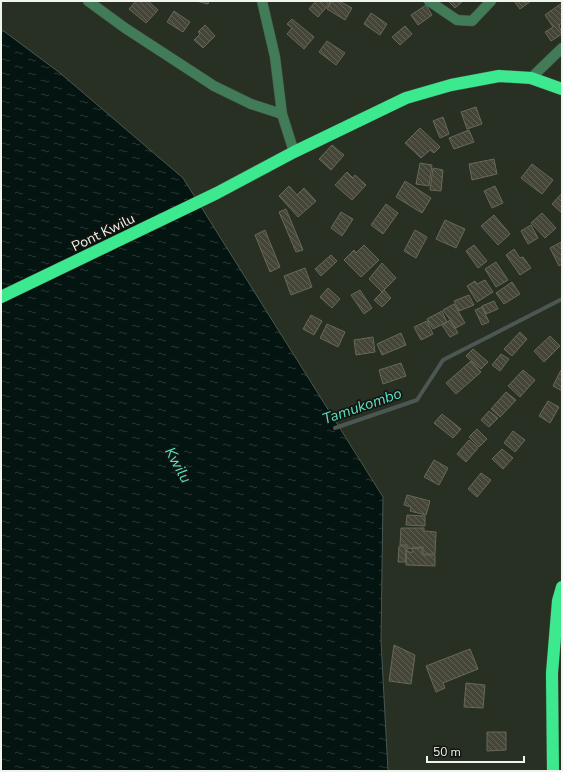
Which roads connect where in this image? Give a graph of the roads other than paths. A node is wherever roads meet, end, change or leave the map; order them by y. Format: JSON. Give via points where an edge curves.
{"nodes":[{"id":1,"x":88,"y":1,"type":"edge"},
{"id":2,"x":262,"y":1,"type":"edge"},
{"id":3,"x":429,"y":1,"type":"edge"},
{"id":4,"x":491,"y":1,"type":"edge"},
{"id":5,"x":562,"y":48,"type":"edge"},
{"id":6,"x":531,"y":78,"type":"junction"},
{"id":7,"x":562,"y":89,"type":"edge"},
{"id":8,"x":282,"y":114,"type":"junction"},
{"id":9,"x":294,"y":152,"type":"junction"},
{"id":10,"x":1,"y":297,"type":"edge"},
{"id":11,"x":562,"y":587,"type":"edge"},
{"id":12,"x":552,"y":771,"type":"edge"}],
"edges":[{"from":1,"to":8,"type":"street","via":[[214,86],[250,104]]},
{"from":2,"to":8,"type":"street","via":[[275,57]]},
{"from":3,"to":4,"type":"street","via":[[457,20],[472,21]]},
{"from":5,"to":6,"type":"street"},
{"from":6,"to":7,"type":"highway","name":"Pont Kwilu"},
{"from":6,"to":9,"type":"highway","name":"Pont Kwilu","via":[[500,76],[451,85],[406,98]]},
{"from":8,"to":9,"type":"street"},
{"from":9,"to":10,"type":"highway","name":"Pont Kwilu","via":[[217,194]]},
{"from":11,"to":12,"type":"highway","via":[[558,601],[552,673]]}]}
